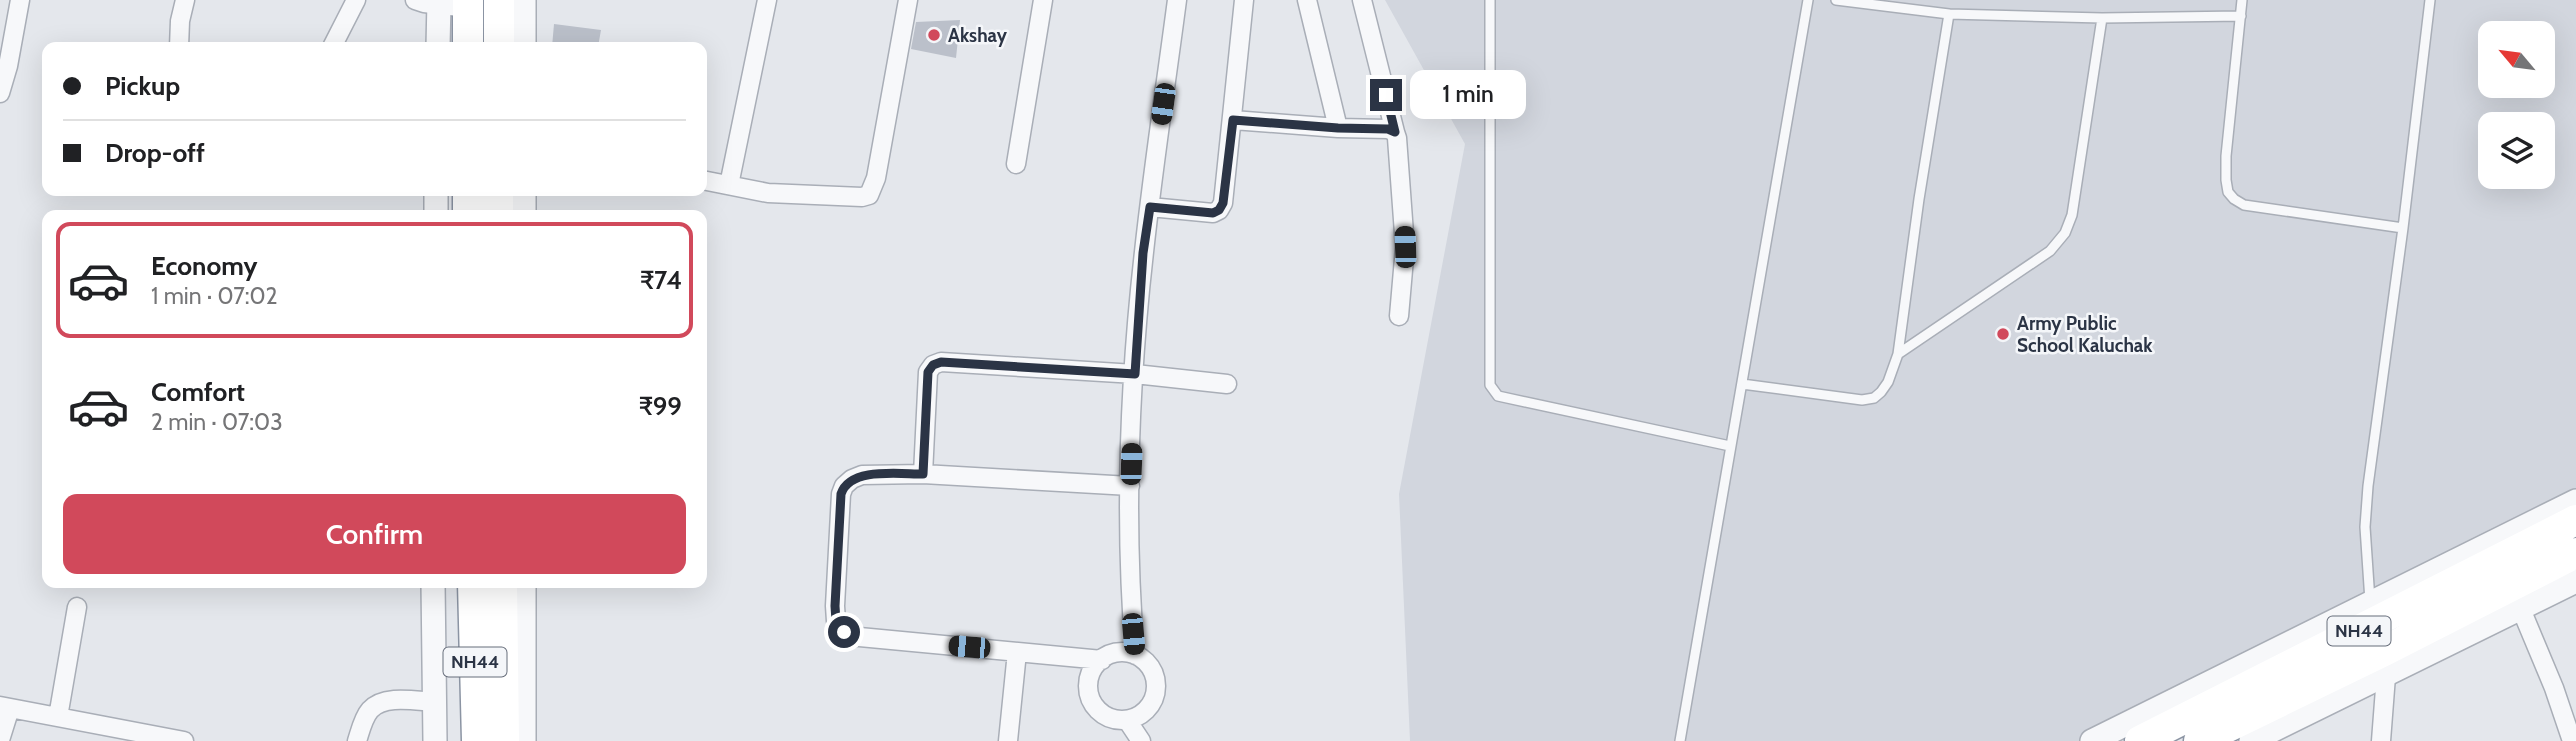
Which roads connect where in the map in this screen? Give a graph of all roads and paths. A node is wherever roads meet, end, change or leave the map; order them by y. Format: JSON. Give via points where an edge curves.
{"nodes":[{"id":1,"x":20,"y":0,"type":"edge"},
{"id":2,"x":185,"y":0,"type":"edge"},
{"id":3,"x":356,"y":0,"type":"edge"},
{"id":4,"x":499,"y":0,"type":"edge"},
{"id":5,"x":524,"y":0,"type":"edge"},
{"id":6,"x":767,"y":0,"type":"edge"},
{"id":7,"x":908,"y":0,"type":"edge"},
{"id":8,"x":1043,"y":0,"type":"edge"},
{"id":9,"x":1177,"y":0,"type":"edge"},
{"id":10,"x":1244,"y":0,"type":"edge"},
{"id":11,"x":1307,"y":0,"type":"edge"},
{"id":12,"x":1362,"y":0,"type":"edge"},
{"id":13,"x":1490,"y":0,"type":"edge"},
{"id":14,"x":1808,"y":0,"type":"edge"},
{"id":15,"x":1836,"y":0,"type":"edge"},
{"id":16,"x":2242,"y":0,"type":"edge"},
{"id":17,"x":2430,"y":0,"type":"edge"},
{"id":18,"x":428,"y":2,"type":"edge"},
{"id":19,"x":468,"y":4,"type":"edge"},
{"id":20,"x":1949,"y":14,"type":"junction"},
{"id":21,"x":2241,"y":16,"type":"junction"},
{"id":22,"x":2102,"y":18,"type":"junction"},
{"id":23,"x":179,"y":42,"type":"edge"},
{"id":24,"x":335,"y":42,"type":"edge"},
{"id":25,"x":437,"y":42,"type":"edge"},
{"id":26,"x":468,"y":42,"type":"edge"},
{"id":27,"x":499,"y":42,"type":"edge"},
{"id":28,"x":524,"y":42,"type":"edge"},
{"id":29,"x":0,"y":93,"type":"edge"},
{"id":30,"x":1233,"y":120,"type":"junction"},
{"id":31,"x":1338,"y":128,"type":"junction"},
{"id":32,"x":1395,"y":132,"type":"junction"},
{"id":33,"x":1016,"y":164,"type":"dead end"},
{"id":34,"x":707,"y":181,"type":"edge"},
{"id":35,"x":729,"y":185,"type":"junction"},
{"id":36,"x":1150,"y":207,"type":"junction"},
{"id":37,"x":2403,"y":228,"type":"junction"},
{"id":38,"x":1399,"y":316,"type":"dead end"},
{"id":39,"x":1898,"y":354,"type":"junction"},
{"id":40,"x":1135,"y":374,"type":"junction"},
{"id":41,"x":1227,"y":384,"type":"dead end"},
{"id":42,"x":1742,"y":384,"type":"junction"},
{"id":43,"x":1730,"y":446,"type":"junction"},
{"id":44,"x":923,"y":474,"type":"junction"},
{"id":45,"x":1130,"y":486,"type":"junction"},
{"id":46,"x":2576,"y":500,"type":"edge"},
{"id":47,"x":2576,"y":520,"type":"edge"},
{"id":48,"x":2576,"y":552,"type":"edge"},
{"id":49,"x":2576,"y":581,"type":"edge"},
{"id":50,"x":433,"y":588,"type":"edge"},
{"id":51,"x":473,"y":588,"type":"edge"},
{"id":52,"x":502,"y":588,"type":"edge"},
{"id":53,"x":524,"y":588,"type":"edge"},
{"id":54,"x":77,"y":607,"type":"dead end"},
{"id":55,"x":2521,"y":609,"type":"junction"},
{"id":56,"x":2371,"y":613,"type":"junction"},
{"id":57,"x":1017,"y":652,"type":"junction"},
{"id":58,"x":1135,"y":655,"type":"junction"},
{"id":59,"x":1102,"y":660,"type":"junction"},
{"id":60,"x":2386,"y":676,"type":"junction"},
{"id":61,"x":434,"y":702,"type":"junction"},
{"id":62,"x":5,"y":707,"type":"edge"},
{"id":63,"x":58,"y":718,"type":"junction"},
{"id":64,"x":1127,"y":720,"type":"junction"},
{"id":65,"x":0,"y":740,"type":"edge"},
{"id":66,"x":184,"y":741,"type":"edge"},
{"id":67,"x":357,"y":741,"type":"edge"},
{"id":68,"x":435,"y":741,"type":"edge"},
{"id":69,"x":477,"y":741,"type":"edge"},
{"id":70,"x":504,"y":741,"type":"edge"},
{"id":71,"x":524,"y":741,"type":"edge"},
{"id":72,"x":1009,"y":741,"type":"edge"},
{"id":73,"x":1140,"y":741,"type":"edge"},
{"id":74,"x":1680,"y":741,"type":"edge"},
{"id":75,"x":2092,"y":741,"type":"edge"},
{"id":76,"x":2140,"y":741,"type":"edge"},
{"id":77,"x":2199,"y":741,"type":"edge"},
{"id":78,"x":2251,"y":741,"type":"edge"},
{"id":79,"x":2381,"y":741,"type":"edge"},
{"id":80,"x":2572,"y":741,"type":"edge"}],
"edges":[{"from":1,"to":29,"type":"street"},
{"from":2,"to":23,"type":"street"},
{"from":3,"to":24,"type":"street"},
{"from":4,"to":27,"type":"highway"},
{"from":5,"to":28,"type":"street"},
{"from":6,"to":35,"type":"street"},
{"from":7,"to":35,"type":"street","via":[[876,178],[869,195],[768,193]]},
{"from":8,"to":33,"type":"street"},
{"from":9,"to":36,"type":"street"},
{"from":10,"to":30,"type":"street"},
{"from":11,"to":31,"type":"street"},
{"from":12,"to":32,"type":"street"},
{"from":13,"to":43,"type":"lane","via":[[1490,385],[1498,396]]},
{"from":14,"to":42,"type":"lane"},
{"from":15,"to":20,"type":"lane"},
{"from":16,"to":21,"type":"lane"},
{"from":17,"to":37,"type":"lane"},
{"from":18,"to":19,"type":"street"},
{"from":18,"to":25,"type":"street"},
{"from":19,"to":26,"type":"highway"},
{"from":20,"to":22,"type":"lane"},
{"from":20,"to":39,"type":"lane"},
{"from":21,"to":22,"type":"lane"},
{"from":21,"to":37,"type":"lane","via":[[2226,156],[2228,192],[2244,205]]},
{"from":22,"to":39,"type":"lane","via":[[2072,215],[2065,233],[2040,258]]},
{"from":30,"to":31,"type":"street"},
{"from":30,"to":36,"type":"street","via":[[1219,210]]},
{"from":31,"to":32,"type":"street"},
{"from":32,"to":38,"type":"street","via":[[1405,247]]},
{"from":34,"to":35,"type":"street"},
{"from":36,"to":40,"type":"street"},
{"from":37,"to":56,"type":"lane","via":[[2368,486],[2365,527]]},
{"from":39,"to":42,"type":"lane","via":[[1888,382],[1874,398]]},
{"from":40,"to":41,"type":"street"},
{"from":40,"to":44,"type":"street","via":[[933,365],[928,372]]},
{"from":40,"to":45,"type":"street"},
{"from":42,"to":43,"type":"lane"},
{"from":43,"to":74,"type":"lane"},
{"from":44,"to":45,"type":"street"},
{"from":44,"to":57,"type":"street","via":[[862,475],[844,486],[836,621],[849,636]]},
{"from":45,"to":58,"type":"street"},
{"from":46,"to":56,"type":"street"},
{"from":47,"to":56,"type":"highway","number":"NH44"},
{"from":48,"to":77,"type":"highway","number":"NH44"},
{"from":49,"to":55,"type":"street"},
{"from":50,"to":61,"type":"street"},
{"from":51,"to":69,"type":"highway","number":"NH44"},
{"from":52,"to":70,"type":"highway","number":"NH44"},
{"from":53,"to":71,"type":"street"},
{"from":54,"to":63,"type":"street"},
{"from":55,"to":60,"type":"street"},
{"from":55,"to":80,"type":"street"},
{"from":56,"to":75,"type":"street"},
{"from":56,"to":76,"type":"highway","number":"NH44"},
{"from":57,"to":59,"type":"street"},
{"from":57,"to":72,"type":"street"},
{"from":58,"to":59,"type":"street","via":[[1112,654]]},
{"from":58,"to":64,"type":"street","via":[[1152,669],[1156,691],[1146,710]]},
{"from":59,"to":64,"type":"street","via":[[1090,678],[1091,700],[1105,716]]},
{"from":60,"to":78,"type":"street"},
{"from":60,"to":79,"type":"street"},
{"from":61,"to":67,"type":"street","via":[[395,701],[376,706]]},
{"from":61,"to":68,"type":"street"},
{"from":62,"to":63,"type":"street"},
{"from":62,"to":65,"type":"street"},
{"from":63,"to":66,"type":"street"},
{"from":64,"to":73,"type":"street"}]}
